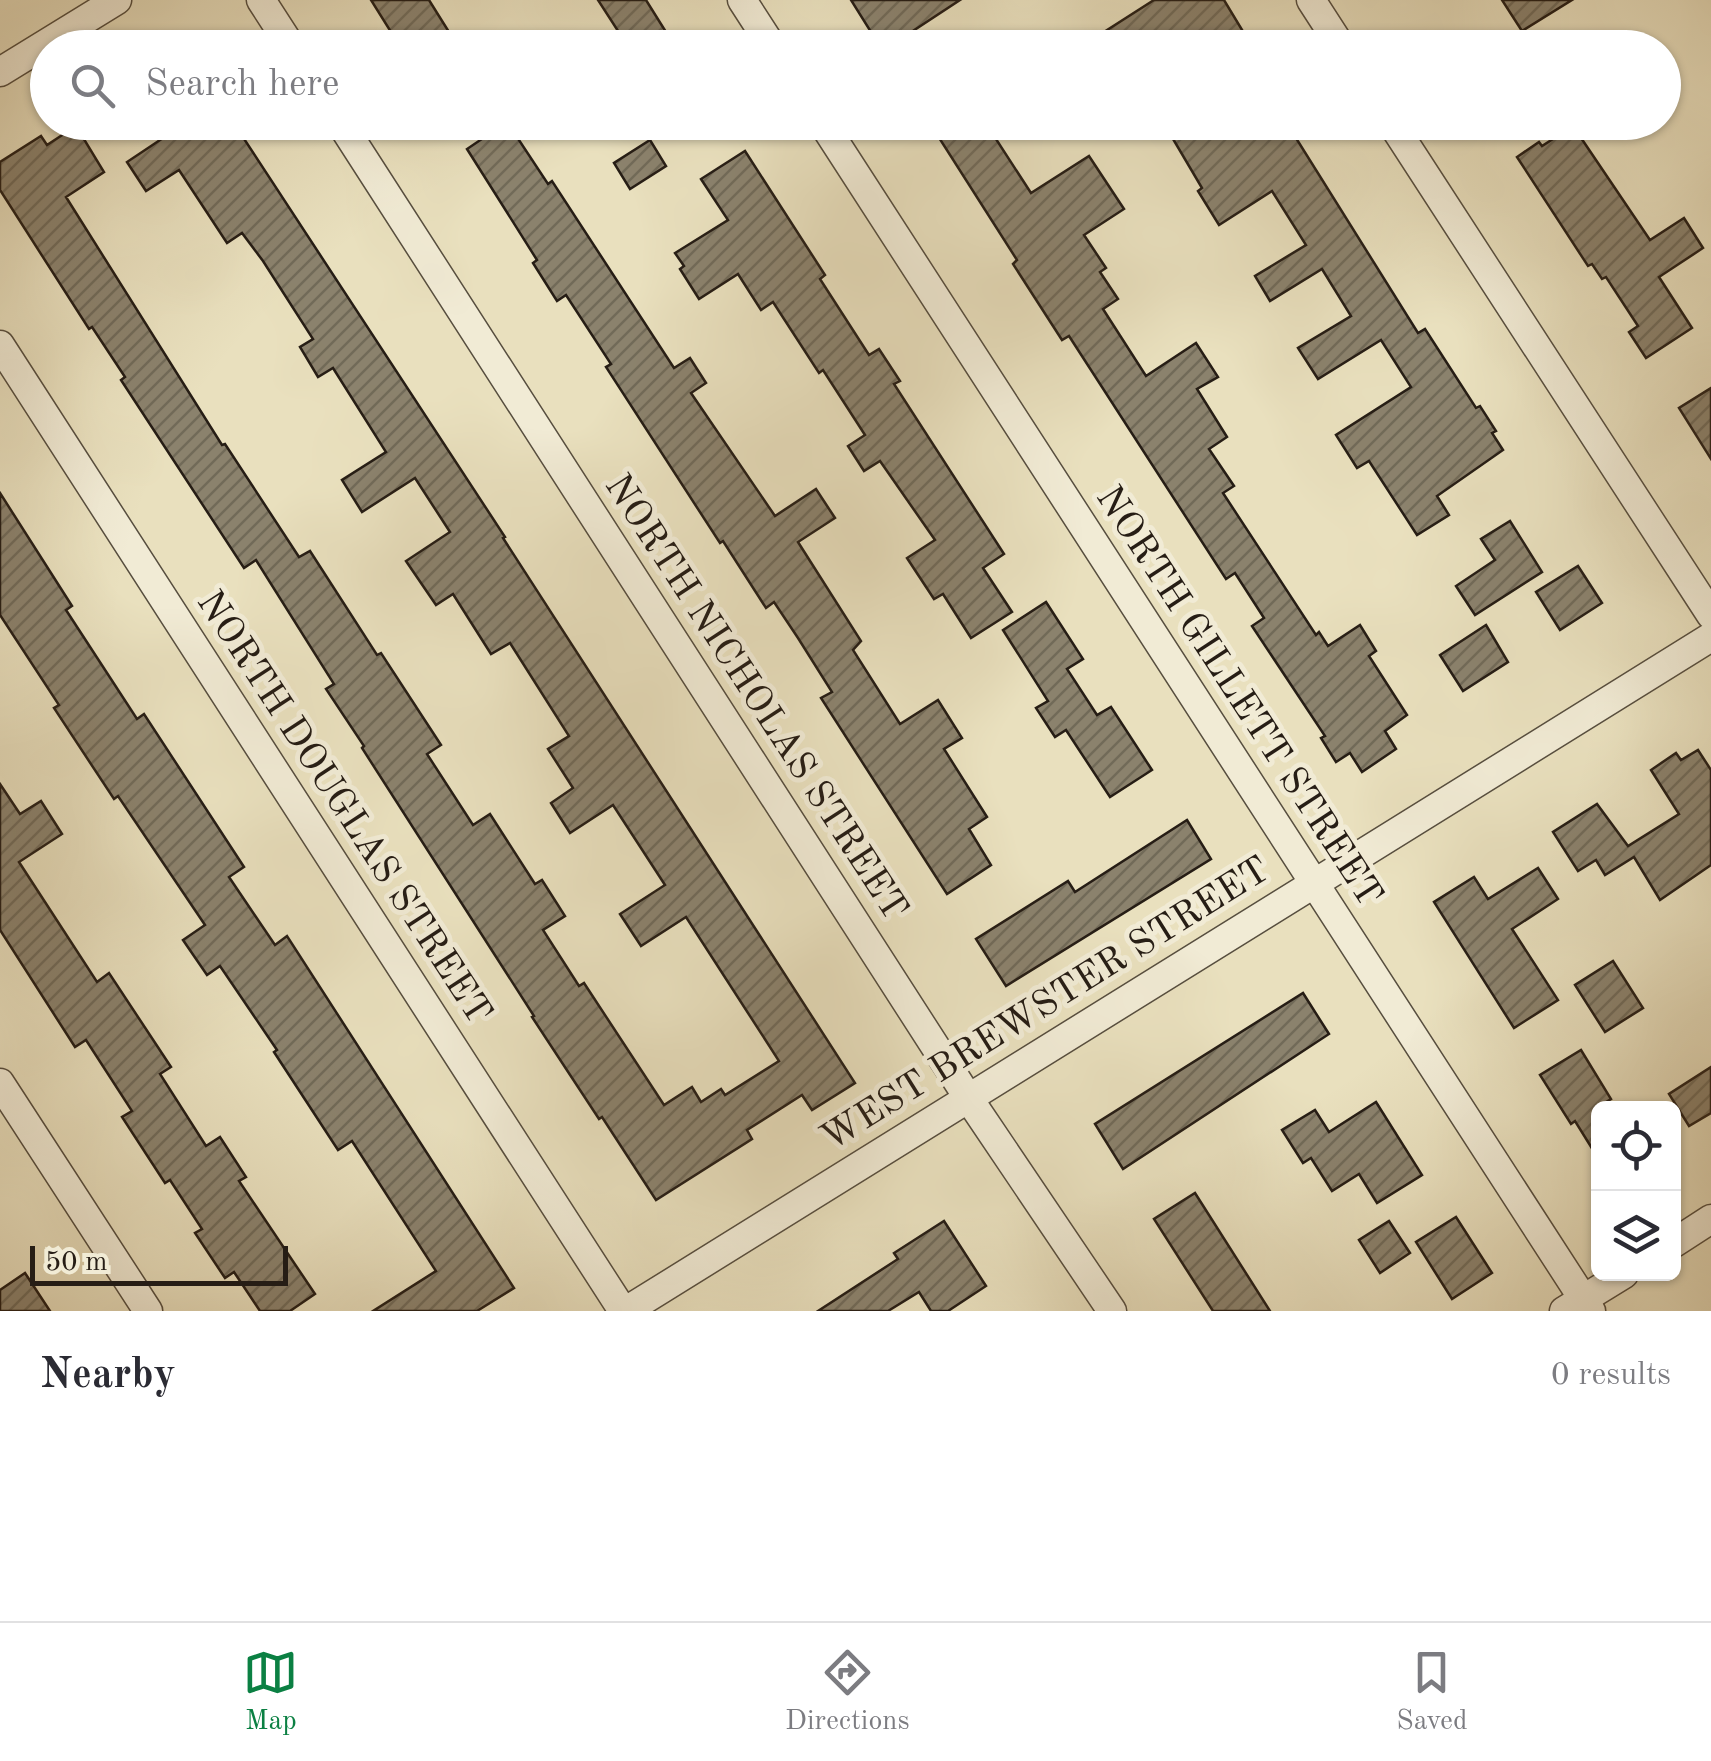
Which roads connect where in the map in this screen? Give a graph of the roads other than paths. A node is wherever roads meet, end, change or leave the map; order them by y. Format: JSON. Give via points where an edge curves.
{"nodes":[{"id":1,"x":117,"y":0,"type":"edge"},
{"id":2,"x":261,"y":0,"type":"edge"},
{"id":3,"x":742,"y":0,"type":"edge"},
{"id":4,"x":1311,"y":0,"type":"edge"},
{"id":5,"x":68,"y":30,"type":"edge"},
{"id":6,"x":280,"y":30,"type":"edge"},
{"id":7,"x":761,"y":30,"type":"edge"},
{"id":8,"x":1330,"y":30,"type":"edge"},
{"id":9,"x":30,"y":54,"type":"edge"},
{"id":10,"x":0,"y":72,"type":"edge"},
{"id":11,"x":352,"y":140,"type":"edge"},
{"id":12,"x":834,"y":140,"type":"edge"},
{"id":13,"x":1403,"y":140,"type":"edge"},
{"id":14,"x":0,"y":345,"type":"edge"},
{"id":15,"x":1711,"y":616,"type":"edge"},
{"id":16,"x":1711,"y":637,"type":"edge"},
{"id":17,"x":1313,"y":882,"type":"junction"},
{"id":18,"x":0,"y":1084,"type":"edge"},
{"id":19,"x":968,"y":1099,"type":"junction"},
{"id":20,"x":1711,"y":1219,"type":"edge"},
{"id":21,"x":1681,"y":1238,"type":"edge"},
{"id":22,"x":1615,"y":1281,"type":"edge"},
{"id":23,"x":1580,"y":1307,"type":"edge"},
{"id":24,"x":148,"y":1311,"type":"edge"},
{"id":25,"x":625,"y":1311,"type":"edge"},
{"id":26,"x":1112,"y":1311,"type":"edge"}],
"edges":[{"from":1,"to":5,"type":"street"},
{"from":2,"to":6,"type":"street"},
{"from":3,"to":7,"type":"street"},
{"from":4,"to":8,"type":"street"},
{"from":9,"to":10,"type":"street"},
{"from":11,"to":19,"type":"street","name":"NORTH NICHOLAS STREET"},
{"from":12,"to":17,"type":"street","name":"NORTH GILLETT STREET"},
{"from":13,"to":15,"type":"street"},
{"from":14,"to":25,"type":"street","name":"NORTH DOUGLAS STREET"},
{"from":16,"to":17,"type":"street","name":"WEST BREWSTER STREET"},
{"from":17,"to":19,"type":"street","name":"WEST BREWSTER STREET"},
{"from":17,"to":23,"type":"street","name":"NORTH GILLETT STREET"},
{"from":18,"to":24,"type":"street"},
{"from":19,"to":25,"type":"street","name":"WEST BREWSTER STREET"},
{"from":19,"to":26,"type":"street","name":"NORTH NICHOLAS STREET"},
{"from":20,"to":21,"type":"street"},
{"from":22,"to":23,"type":"street"}]}
